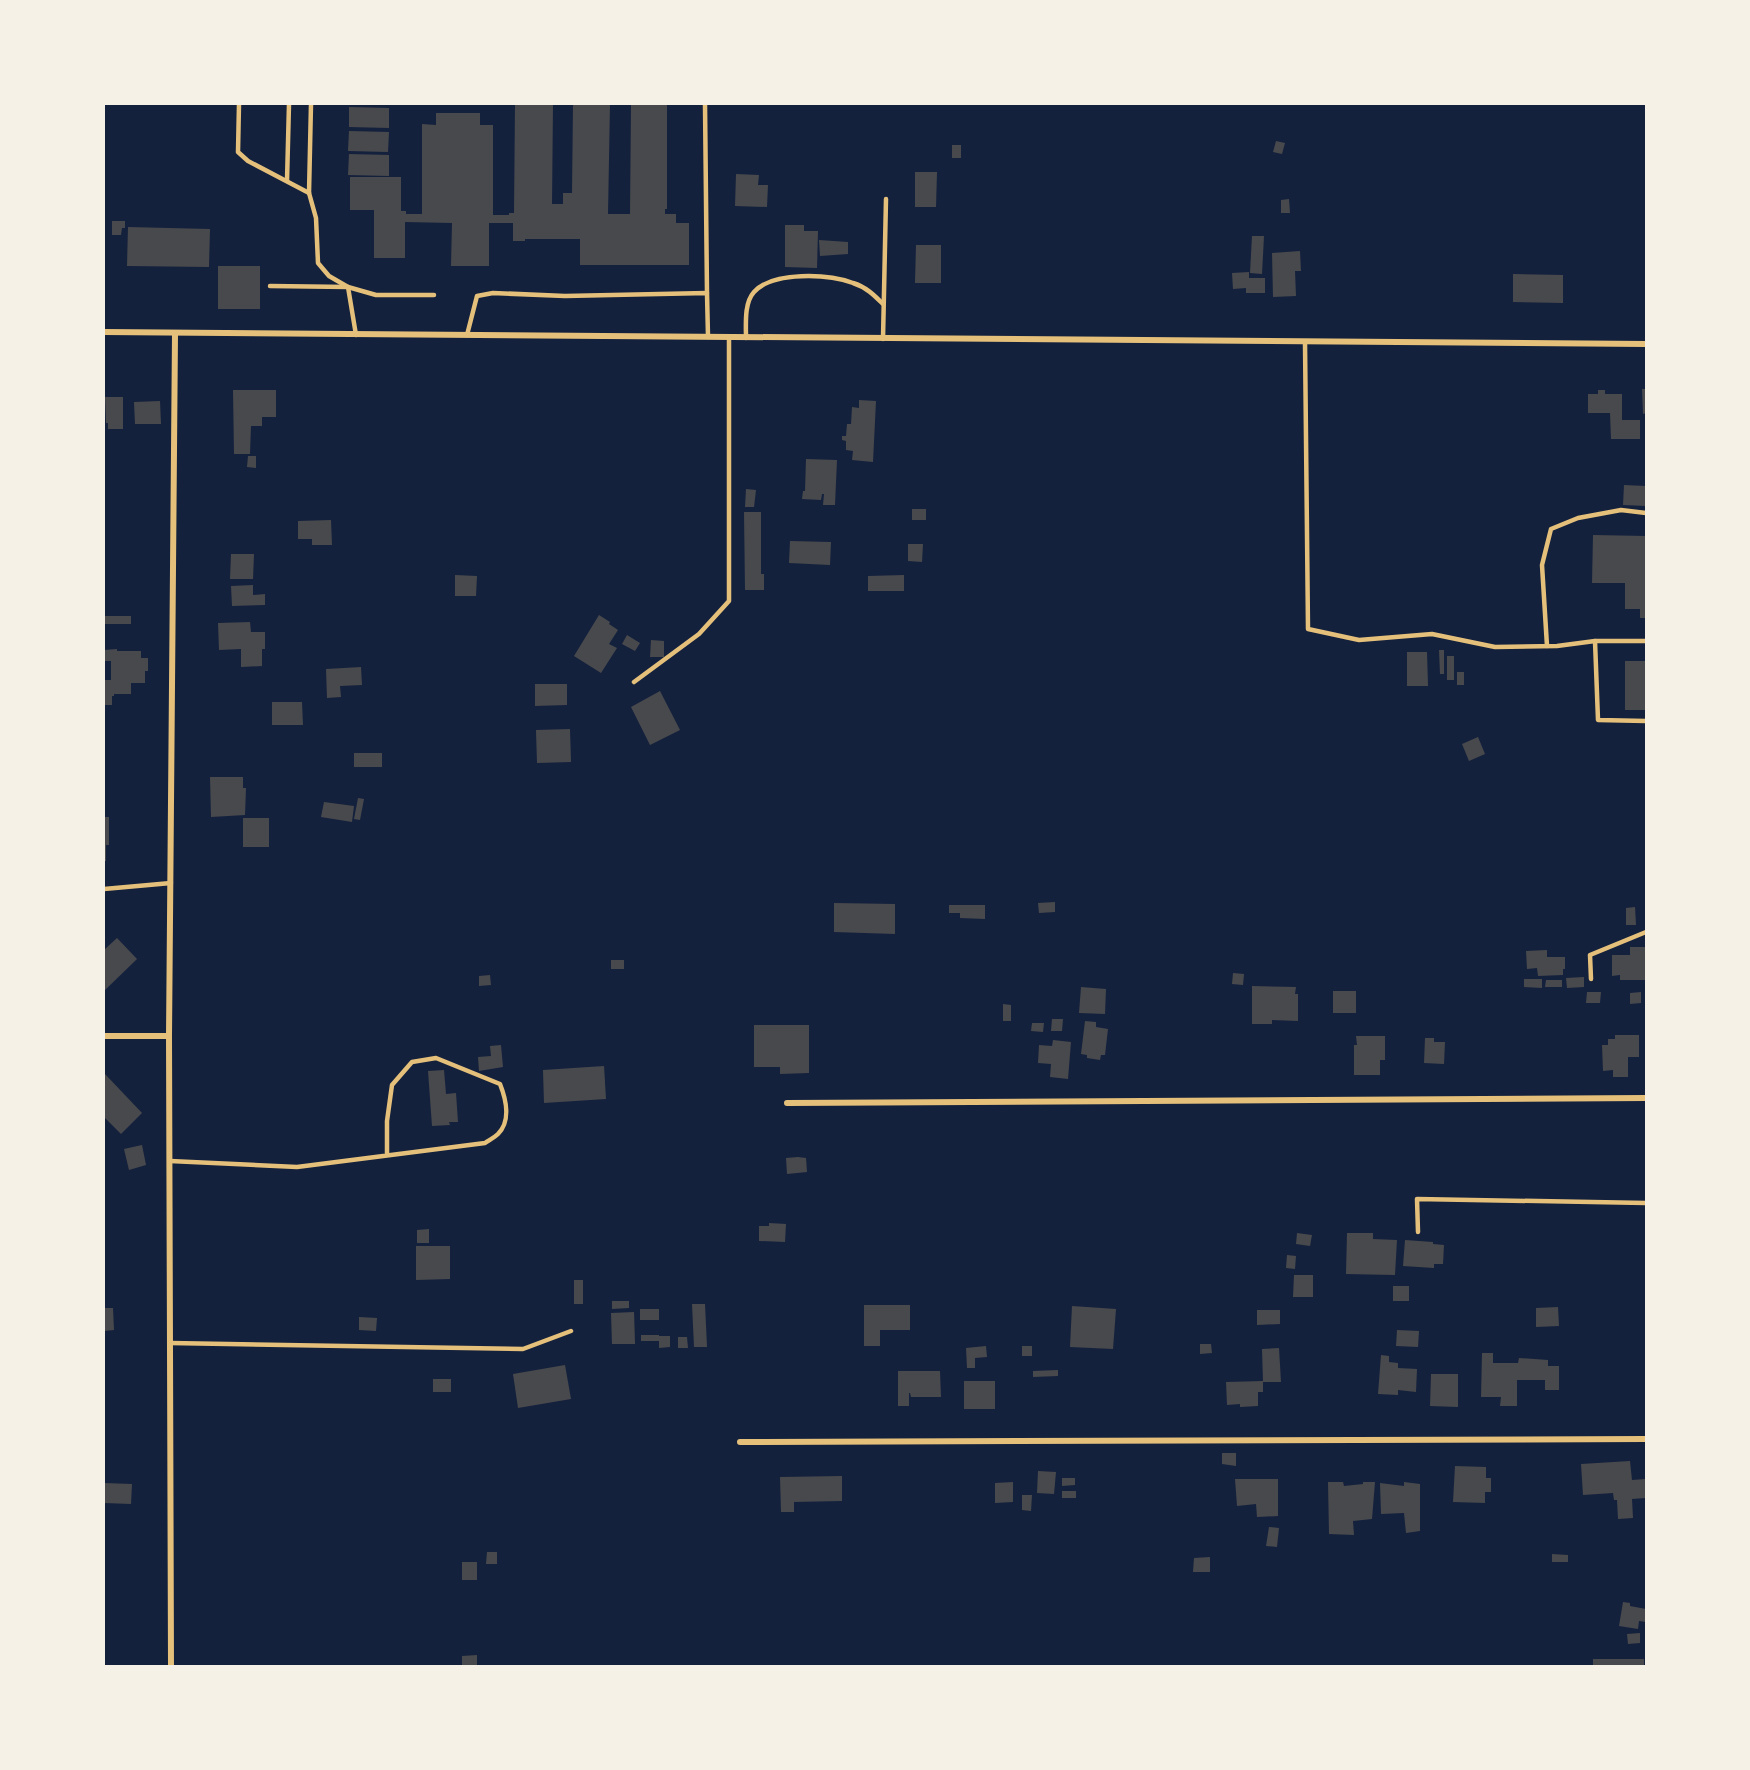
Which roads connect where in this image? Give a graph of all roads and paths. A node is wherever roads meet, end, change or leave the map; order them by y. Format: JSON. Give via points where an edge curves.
{"nodes":[{"id":1,"x":238,"y":104,"type":"edge"},
{"id":2,"x":289,"y":104,"type":"edge"},
{"id":3,"x":311,"y":104,"type":"edge"},
{"id":4,"x":705,"y":104,"type":"edge"},
{"id":5,"x":287,"y":181,"type":"junction"},
{"id":6,"x":309,"y":193,"type":"junction"},
{"id":7,"x":886,"y":199,"type":"dead end"},
{"id":8,"x":270,"y":286,"type":"dead end"},
{"id":9,"x":348,"y":286,"type":"junction"},
{"id":10,"x":707,"y":293,"type":"junction"},
{"id":11,"x":434,"y":295,"type":"dead end"},
{"id":12,"x":884,"y":304,"type":"junction"},
{"id":13,"x":104,"y":332,"type":"edge"},
{"id":14,"x":175,"y":334,"type":"junction"},
{"id":15,"x":356,"y":335,"type":"junction"},
{"id":16,"x":467,"y":336,"type":"junction"},
{"id":17,"x":708,"y":338,"type":"junction"},
{"id":18,"x":729,"y":338,"type":"junction"},
{"id":19,"x":746,"y":338,"type":"junction"},
{"id":20,"x":883,"y":339,"type":"junction"},
{"id":21,"x":1305,"y":342,"type":"junction"},
{"id":22,"x":1647,"y":344,"type":"edge"},
{"id":23,"x":1647,"y":513,"type":"edge"},
{"id":24,"x":1595,"y":641,"type":"junction"},
{"id":25,"x":1647,"y":641,"type":"edge"},
{"id":26,"x":1547,"y":646,"type":"junction"},
{"id":27,"x":634,"y":682,"type":"dead end"},
{"id":28,"x":1647,"y":721,"type":"edge"},
{"id":29,"x":171,"y":883,"type":"junction"},
{"id":30,"x":104,"y":890,"type":"edge"},
{"id":31,"x":1647,"y":932,"type":"edge"},
{"id":32,"x":1591,"y":979,"type":"dead end"},
{"id":33,"x":104,"y":1036,"type":"edge"},
{"id":34,"x":169,"y":1036,"type":"junction"},
{"id":35,"x":1647,"y":1098,"type":"edge"},
{"id":36,"x":787,"y":1103,"type":"dead end"},
{"id":37,"x":387,"y":1155,"type":"junction"},
{"id":38,"x":170,"y":1161,"type":"junction"},
{"id":39,"x":1647,"y":1203,"type":"edge"},
{"id":40,"x":1418,"y":1232,"type":"dead end"},
{"id":41,"x":571,"y":1331,"type":"dead end"},
{"id":42,"x":170,"y":1343,"type":"junction"},
{"id":43,"x":1647,"y":1439,"type":"edge"},
{"id":44,"x":740,"y":1442,"type":"dead end"},
{"id":45,"x":171,"y":1666,"type":"edge"}],
"edges":[{"from":1,"to":5,"type":"lane","via":[[238,152]]},
{"from":2,"to":5,"type":"lane"},
{"from":3,"to":6,"type":"lane"},
{"from":4,"to":10,"type":"lane"},
{"from":5,"to":6,"type":"lane"},
{"from":6,"to":9,"type":"lane","via":[[316,218],[318,262],[329,276]]},
{"from":7,"to":12,"type":"lane"},
{"from":8,"to":9,"type":"lane"},
{"from":9,"to":11,"type":"lane","via":[[376,295]]},
{"from":9,"to":15,"type":"lane"},
{"from":10,"to":16,"type":"lane","via":[[493,293],[477,296]]},
{"from":10,"to":17,"type":"lane"},
{"from":12,"to":19,"type":"lane","via":[[853,283],[823,277],[784,277],[764,283],[752,294],[746,314]]},
{"from":12,"to":20,"type":"lane"},
{"from":13,"to":14,"type":"street"},
{"from":14,"to":15,"type":"street"},
{"from":14,"to":29,"type":"street"},
{"from":15,"to":16,"type":"street"},
{"from":16,"to":17,"type":"street"},
{"from":17,"to":18,"type":"street"},
{"from":18,"to":19,"type":"street"},
{"from":18,"to":27,"type":"lane","via":[[729,601],[699,634]]},
{"from":19,"to":20,"type":"street"},
{"from":20,"to":21,"type":"street"},
{"from":21,"to":22,"type":"street"},
{"from":21,"to":26,"type":"lane","via":[[1308,629],[1359,640],[1432,634],[1495,647]]},
{"from":23,"to":26,"type":"lane","via":[[1622,510],[1578,518],[1551,529],[1542,565]]},
{"from":24,"to":25,"type":"lane"},
{"from":24,"to":26,"type":"lane"},
{"from":24,"to":28,"type":"lane","via":[[1598,720]]},
{"from":29,"to":30,"type":"lane"},
{"from":29,"to":34,"type":"street"},
{"from":31,"to":32,"type":"lane","via":[[1590,955]]},
{"from":33,"to":34,"type":"street"},
{"from":34,"to":38,"type":"street"},
{"from":35,"to":36,"type":"street"},
{"from":37,"to":37,"type":"lane","via":[[485,1143],[499,1134],[507,1116],[500,1084],[436,1058],[412,1062],[392,1085]]},
{"from":37,"to":38,"type":"lane","via":[[297,1167]]},
{"from":38,"to":42,"type":"street"},
{"from":39,"to":40,"type":"lane","via":[[1417,1199]]},
{"from":41,"to":42,"type":"lane","via":[[523,1349]]},
{"from":42,"to":45,"type":"street"},
{"from":43,"to":44,"type":"street"}]}
